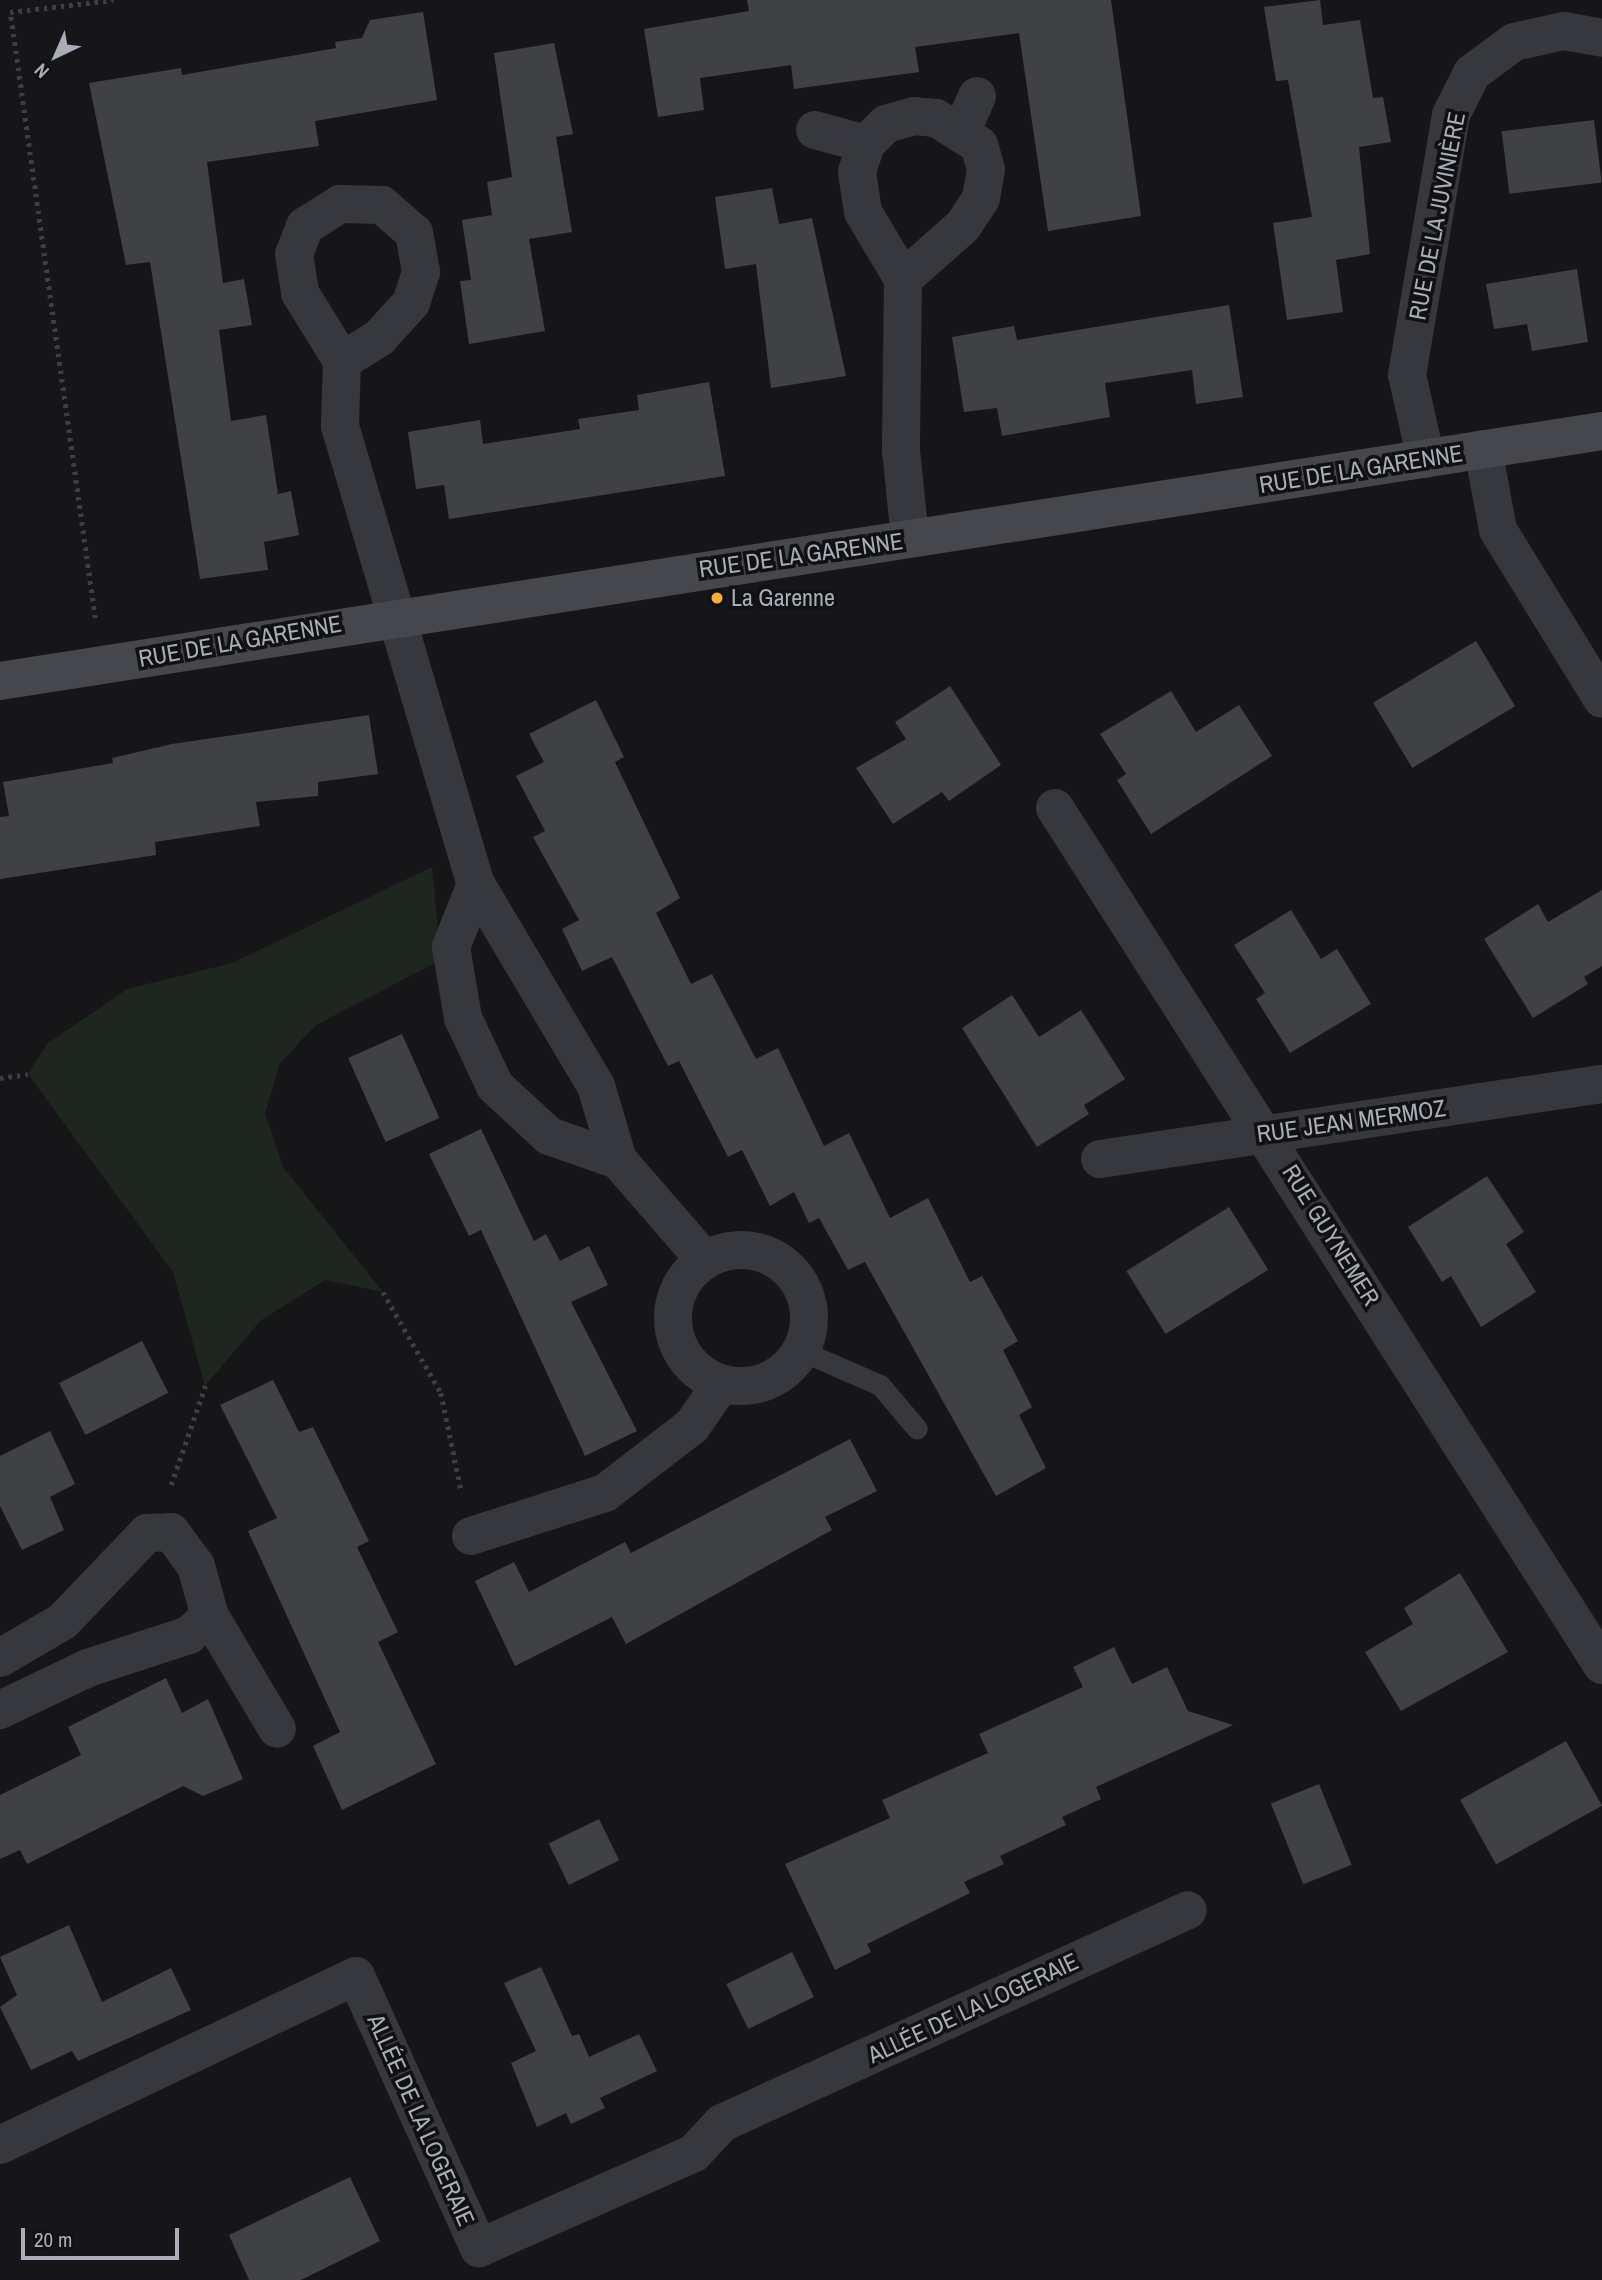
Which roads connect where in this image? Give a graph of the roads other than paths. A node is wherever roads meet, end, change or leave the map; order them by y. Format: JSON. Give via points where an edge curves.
{"nodes":[{"id":1,"x":1602,"y":38,"type":"edge"},
{"id":2,"x":977,"y":96,"type":"dead end"},
{"id":3,"x":815,"y":130,"type":"dead end"},
{"id":4,"x":962,"y":130,"type":"junction"},
{"id":5,"x":866,"y":144,"type":"junction"},
{"id":6,"x":903,"y":279,"type":"junction"},
{"id":7,"x":342,"y":361,"type":"dead end"},
{"id":8,"x":1602,"y":431,"type":"edge"},
{"id":9,"x":1483,"y":449,"type":"junction"},
{"id":10,"x":1426,"y":459,"type":"junction"},
{"id":11,"x":910,"y":539,"type":"junction"},
{"id":12,"x":399,"y":614,"type":"junction"},
{"id":13,"x":0,"y":681,"type":"edge"},
{"id":14,"x":1602,"y":699,"type":"edge"},
{"id":15,"x":1055,"y":808,"type":"dead end"},
{"id":16,"x":476,"y":884,"type":"junction"},
{"id":17,"x":1602,"y":1084,"type":"edge"},
{"id":18,"x":1268,"y":1133,"type":"junction"},
{"id":19,"x":1100,"y":1159,"type":"dead end"},
{"id":20,"x":618,"y":1160,"type":"junction"},
{"id":21,"x":705,"y":1260,"type":"junction"},
{"id":22,"x":802,"y":1351,"type":"junction"},
{"id":23,"x":721,"y":1384,"type":"junction"},
{"id":24,"x":917,"y":1429,"type":"dead end"},
{"id":25,"x":471,"y":1536,"type":"road end"},
{"id":26,"x":210,"y":1616,"type":"junction"},
{"id":27,"x":0,"y":1658,"type":"edge"},
{"id":28,"x":1602,"y":1665,"type":"edge"},
{"id":29,"x":0,"y":1710,"type":"edge"},
{"id":30,"x":277,"y":1729,"type":"dead end"},
{"id":31,"x":1188,"y":1910,"type":"dead end"},
{"id":32,"x":0,"y":2145,"type":"edge"}],
"edges":[{"from":1,"to":10,"type":"street","name":"RUE DE LA JUVINIÈRE","via":[[1564,31],[1514,42],[1472,73],[1451,115],[1407,375]]},
{"from":2,"to":4,"type":"street"},
{"from":3,"to":5,"type":"street"},
{"from":4,"to":5,"type":"street","via":[[914,116],[886,124]]},
{"from":4,"to":6,"type":"street","via":[[979,145],[986,169],[981,198],[964,226]]},
{"from":5,"to":6,"type":"street","via":[[857,172],[863,212]]},
{"from":6,"to":11,"type":"street","via":[[901,450]]},
{"from":7,"to":12,"type":"street","via":[[340,426]]},
{"from":8,"to":9,"type":"street","name":"RUE DE LA GARENNE"},
{"from":9,"to":10,"type":"street","name":"RUE DE LA GARENNE"},
{"from":9,"to":14,"type":"street","via":[[1498,530]]},
{"from":10,"to":11,"type":"street","name":"RUE DE LA GARENNE"},
{"from":11,"to":12,"type":"street","name":"RUE DE LA GARENNE"},
{"from":12,"to":13,"type":"street","name":"RUE DE LA GARENNE"},
{"from":12,"to":16,"type":"street"},
{"from":15,"to":18,"type":"street","name":"RUE GUYNEMER"},
{"from":16,"to":20,"type":"street","via":[[596,1086]]},
{"from":16,"to":20,"type":"street","via":[[451,947],[463,1018],[495,1086],[549,1136]]},
{"from":17,"to":18,"type":"street","name":"RUE JEAN MERMOZ"},
{"from":18,"to":19,"type":"street","name":"RUE JEAN MERMOZ"},
{"from":18,"to":28,"type":"street","name":"RUE GUYNEMER"},
{"from":20,"to":21,"type":"street"},
{"from":21,"to":22,"type":"street","via":[[748,1250],[788,1268],[808,1307]]},
{"from":21,"to":23,"type":"street","via":[[677,1294],[676,1338],[701,1374]]},
{"from":22,"to":23,"type":"street","via":[[767,1381]]},
{"from":22,"to":24,"type":"lane","via":[[880,1385]]},
{"from":23,"to":25,"type":"street","via":[[692,1426],[605,1493]]},
{"from":26,"to":27,"type":"street","via":[[197,1566],[171,1531],[147,1534],[64,1621]]},
{"from":26,"to":29,"type":"street","via":[[188,1635],[88,1668]]},
{"from":26,"to":30,"type":"street"},
{"from":31,"to":32,"type":"street","name":"ALLÉE DE LA LOGERAIE","via":[[722,2123],[694,2152],[479,2248],[356,1976]]}]}
